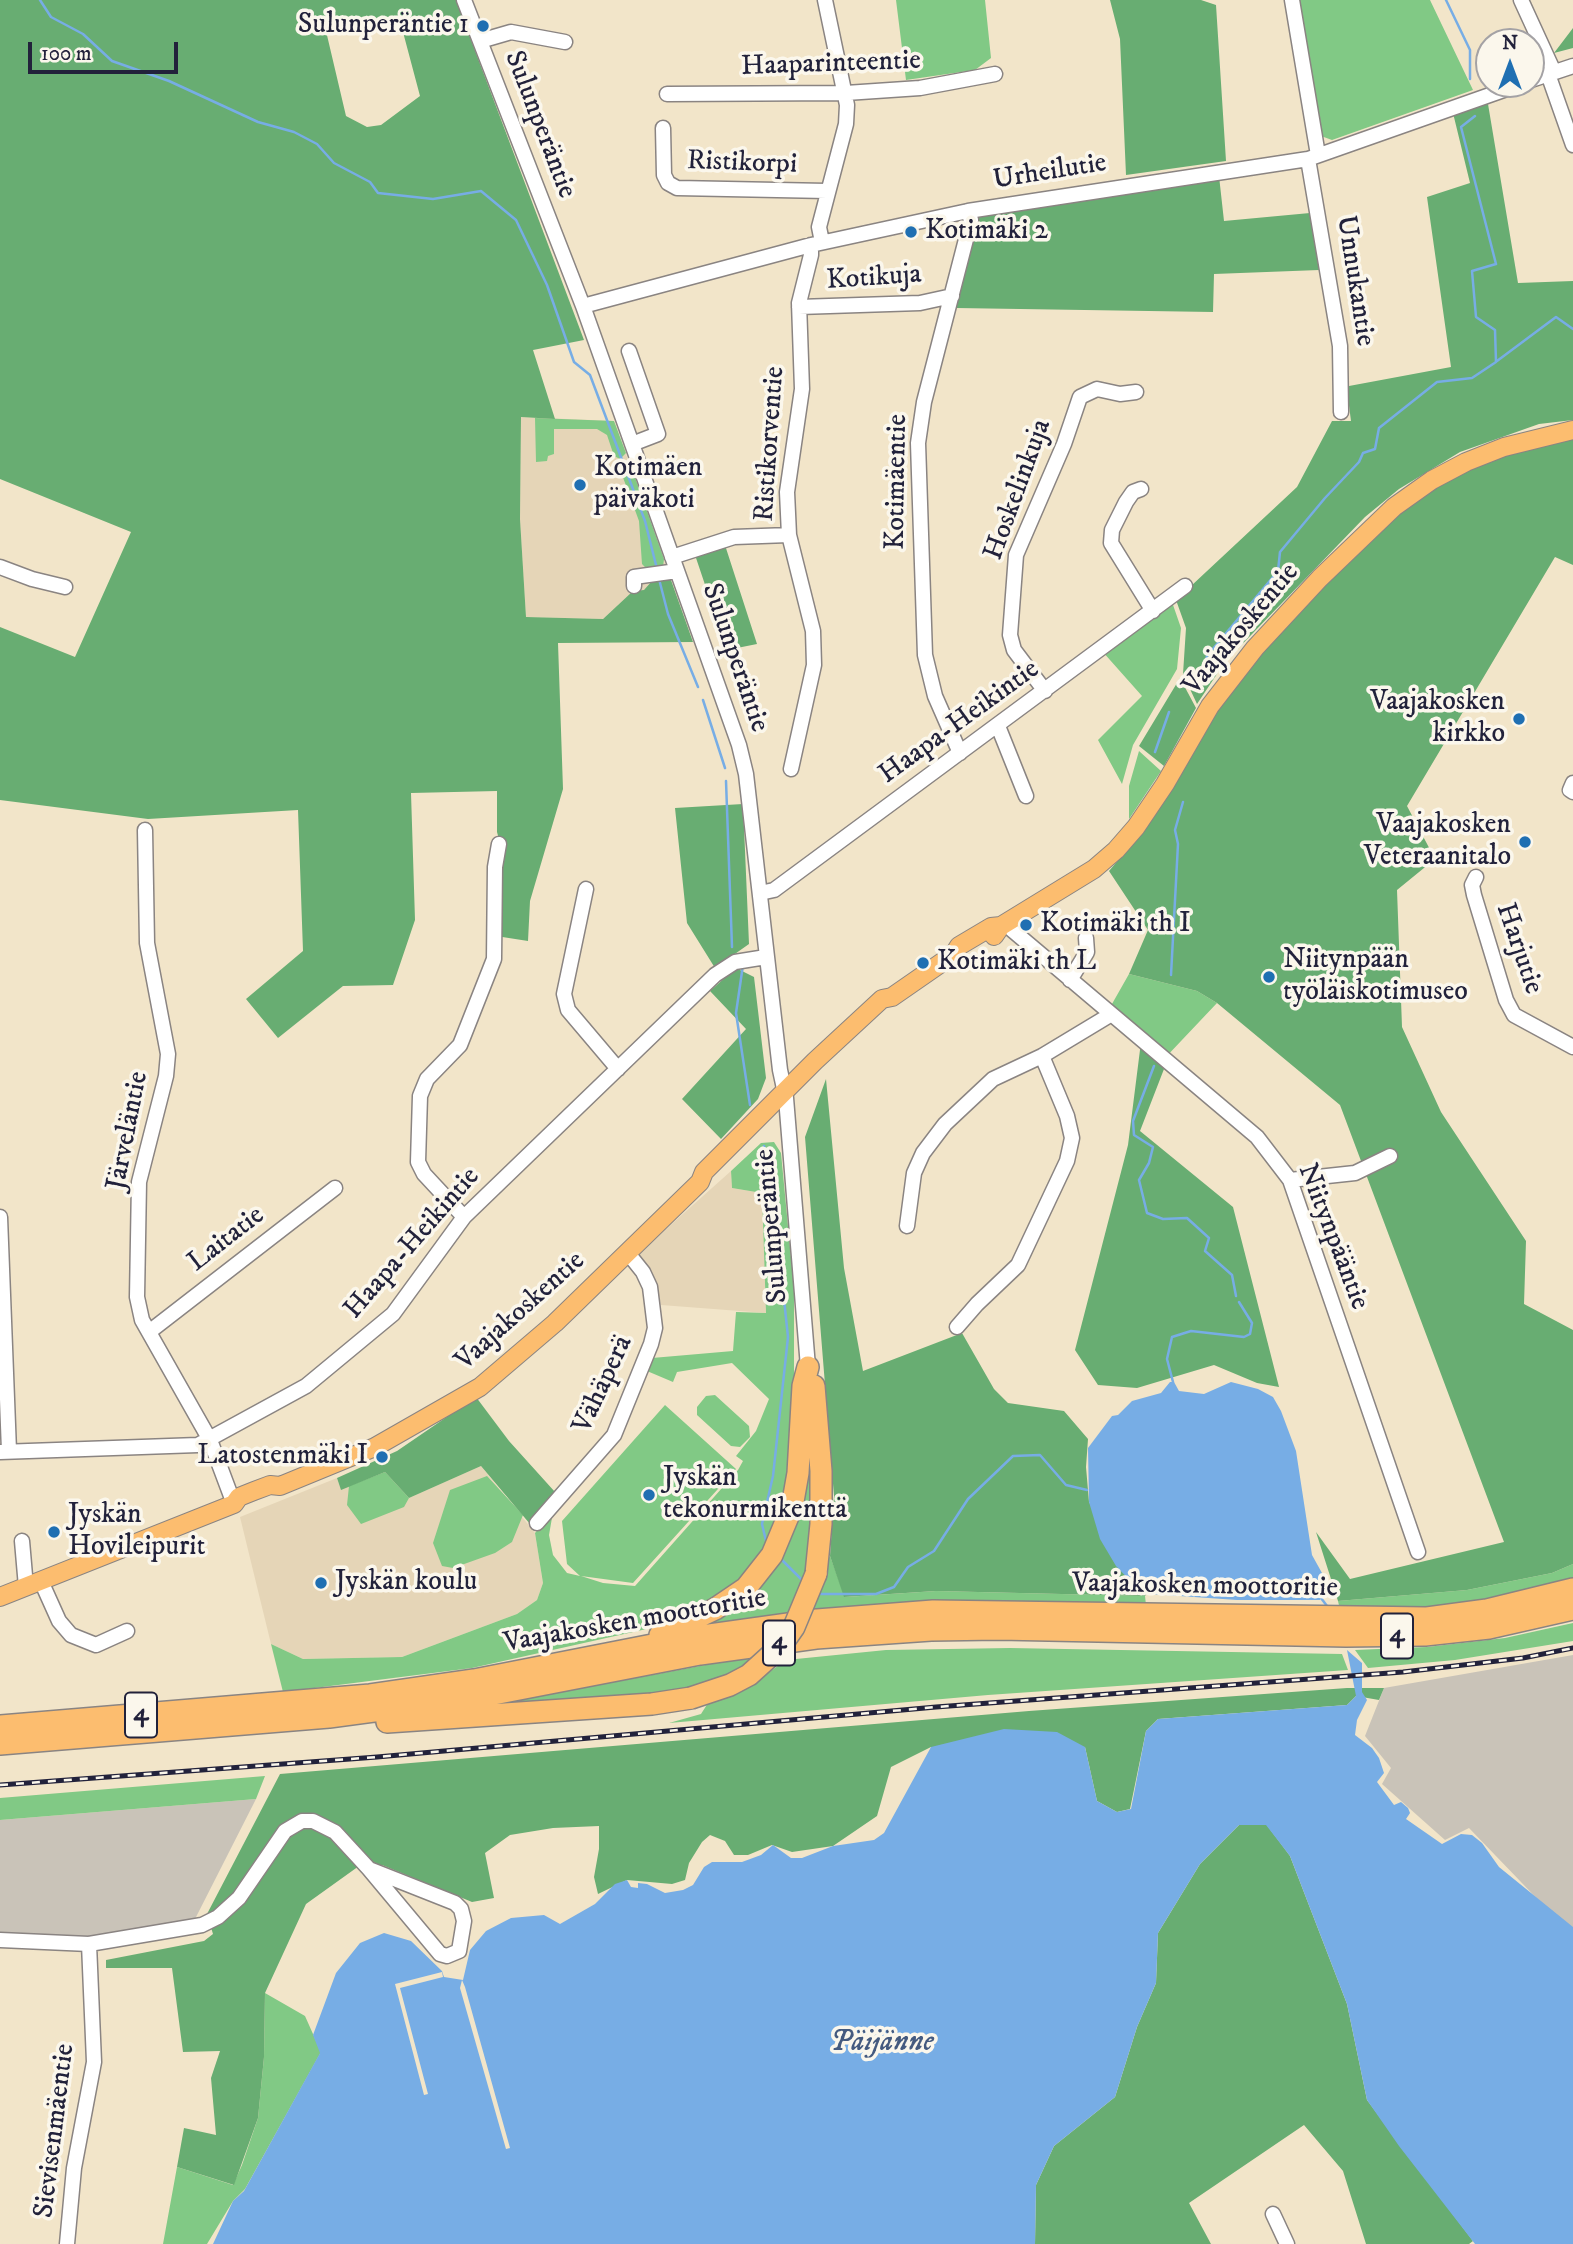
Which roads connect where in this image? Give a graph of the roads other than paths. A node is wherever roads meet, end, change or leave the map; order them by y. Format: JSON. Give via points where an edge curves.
{"nodes":[{"id":1,"x":464,"y":0,"type":"edge"},
{"id":2,"x":825,"y":0,"type":"edge"},
{"id":3,"x":1292,"y":0,"type":"edge"},
{"id":4,"x":1521,"y":0,"type":"edge"},
{"id":5,"x":480,"y":41,"type":"junction"},
{"id":6,"x":565,"y":42,"type":"dead end"},
{"id":7,"x":1573,"y":66,"type":"edge"},
{"id":8,"x":1551,"y":73,"type":"junction"},
{"id":9,"x":995,"y":74,"type":"dead end"},
{"id":10,"x":1545,"y":75,"type":"edge"},
{"id":11,"x":846,"y":93,"type":"junction"},
{"id":12,"x":667,"y":94,"type":"dead end"},
{"id":13,"x":1481,"y":98,"type":"edge"},
{"id":14,"x":663,"y":128,"type":"dead end"},
{"id":15,"x":1573,"y":145,"type":"edge"},
{"id":16,"x":1313,"y":157,"type":"junction"},
{"id":17,"x":827,"y":191,"type":"junction"},
{"id":18,"x":968,"y":211,"type":"junction"},
{"id":19,"x":816,"y":244,"type":"junction"},
{"id":20,"x":952,"y":296,"type":"junction"},
{"id":21,"x":583,"y":306,"type":"junction"},
{"id":22,"x":799,"y":307,"type":"junction"},
{"id":23,"x":629,"y":351,"type":"dead end"},
{"id":24,"x":1136,"y":392,"type":"dead end"},
{"id":25,"x":1342,"y":412,"type":"dead end"},
{"id":26,"x":1573,"y":430,"type":"edge"},
{"id":27,"x":632,"y":444,"type":"junction"},
{"id":28,"x":1141,"y":489,"type":"dead end"},
{"id":29,"x":789,"y":535,"type":"junction"},
{"id":30,"x":672,"y":557,"type":"junction"},
{"id":31,"x":0,"y":567,"type":"edge"},
{"id":32,"x":664,"y":573,"type":"junction"},
{"id":33,"x":634,"y":586,"type":"dead end"},
{"id":34,"x":1185,"y":586,"type":"dead end"},
{"id":35,"x":65,"y":587,"type":"dead end"},
{"id":36,"x":1153,"y":611,"type":"junction"},
{"id":37,"x":1045,"y":691,"type":"junction"},
{"id":38,"x":998,"y":726,"type":"junction"},
{"id":39,"x":960,"y":753,"type":"junction"},
{"id":40,"x":791,"y":769,"type":"dead end"},
{"id":41,"x":1573,"y":783,"type":"edge"},
{"id":42,"x":1573,"y":792,"type":"edge"},
{"id":43,"x":1026,"y":796,"type":"dead end"},
{"id":44,"x":145,"y":830,"type":"dead end"},
{"id":45,"x":499,"y":845,"type":"dead end"},
{"id":46,"x":1476,"y":877,"type":"dead end"},
{"id":47,"x":586,"y":889,"type":"dead end"},
{"id":48,"x":760,"y":893,"type":"junction"},
{"id":49,"x":1003,"y":925,"type":"junction"},
{"id":50,"x":1086,"y":938,"type":"dead end"},
{"id":51,"x":766,"y":957,"type":"junction"},
{"id":52,"x":1070,"y":980,"type":"junction"},
{"id":53,"x":1110,"y":1015,"type":"junction"},
{"id":54,"x":1573,"y":1047,"type":"edge"},
{"id":55,"x":1042,"y":1056,"type":"junction"},
{"id":56,"x":618,"y":1069,"type":"junction"},
{"id":57,"x":786,"y":1098,"type":"junction"},
{"id":58,"x":1390,"y":1156,"type":"dead end"},
{"id":59,"x":1290,"y":1180,"type":"junction"},
{"id":60,"x":335,"y":1188,"type":"dead end"},
{"id":61,"x":0,"y":1217,"type":"edge"},
{"id":62,"x":464,"y":1217,"type":"junction"},
{"id":63,"x":907,"y":1226,"type":"dead end"},
{"id":64,"x":626,"y":1252,"type":"junction"},
{"id":65,"x":957,"y":1327,"type":"dead end"},
{"id":66,"x":149,"y":1332,"type":"junction"},
{"id":67,"x":808,"y":1367,"type":"junction"},
{"id":68,"x":210,"y":1440,"type":"junction"},
{"id":69,"x":4,"y":1452,"type":"edge"},
{"id":70,"x":234,"y":1504,"type":"junction"},
{"id":71,"x":537,"y":1523,"type":"dead end"},
{"id":72,"x":22,"y":1541,"type":"dead end"},
{"id":73,"x":1418,"y":1552,"type":"dead end"},
{"id":74,"x":34,"y":1584,"type":"junction"},
{"id":75,"x":1573,"y":1589,"type":"edge"},
{"id":76,"x":0,"y":1597,"type":"edge"},
{"id":77,"x":1573,"y":1609,"type":"edge"},
{"id":78,"x":127,"y":1631,"type":"dead end"},
{"id":79,"x":637,"y":1647,"type":"junction"},
{"id":80,"x":329,"y":1717,"type":"junction"},
{"id":81,"x":0,"y":1726,"type":"edge"},
{"id":82,"x":0,"y":1744,"type":"edge"},
{"id":83,"x":369,"y":1869,"type":"junction"},
{"id":84,"x":0,"y":1940,"type":"edge"},
{"id":85,"x":89,"y":1944,"type":"junction"},
{"id":86,"x":1273,"y":2214,"type":"dead end"},
{"id":87,"x":67,"y":2244,"type":"edge"},
{"id":88,"x":1287,"y":2244,"type":"edge"}],
"edges":[{"from":1,"to":5,"type":"street","name":"Sulunperäntie"},
{"from":2,"to":11,"type":"street","name":"Ristikorventie"},
{"from":3,"to":16,"type":"street","name":"Unnukantie"},
{"from":4,"to":8,"type":"street"},
{"from":5,"to":6,"type":"street","via":[[511,32]]},
{"from":5,"to":21,"type":"street","name":"Sulunperäntie"},
{"from":7,"to":8,"type":"street"},
{"from":8,"to":10,"type":"street"},
{"from":8,"to":15,"type":"street"},
{"from":9,"to":11,"type":"street","name":"Haaparinteentie","via":[[920,88]]},
{"from":11,"to":12,"type":"street","name":"Haaparinteentie"},
{"from":11,"to":17,"type":"street","name":"Ristikorventie","via":[[846,124]]},
{"from":13,"to":16,"type":"street","name":"Urheilutie"},
{"from":14,"to":17,"type":"street","name":"Ristikorpi","via":[[664,175],[677,188]]},
{"from":16,"to":18,"type":"street","name":"Urheilutie"},
{"from":16,"to":25,"type":"street","name":"Unnukantie","via":[[1340,346]]},
{"from":17,"to":19,"type":"street","name":"Ristikorventie"},
{"from":18,"to":19,"type":"street","name":"Urheilutie"},
{"from":18,"to":20,"type":"street","name":"Kotimäentie","via":[[971,220]]},
{"from":19,"to":21,"type":"street","name":"Urheilutie"},
{"from":19,"to":22,"type":"street","name":"Ristikorventie"},
{"from":20,"to":22,"type":"street","name":"Kotikuja","via":[[919,303]]},
{"from":20,"to":39,"type":"street","name":"Kotimäentie","via":[[923,402],[918,443],[925,655],[935,696]]},
{"from":21,"to":27,"type":"street","name":"Sulunperäntie"},
{"from":22,"to":29,"type":"street","name":"Ristikorventie","via":[[802,389],[786,492]]},
{"from":23,"to":27,"type":"street","via":[[658,434]]},
{"from":24,"to":37,"type":"street","name":"Hoskelinkuja","via":[[1097,389],[1080,397],[1016,555],[1010,635],[1014,650]]},
{"from":26,"to":49,"type":"main road","name":"Vaajakoskentie","via":[[1466,462],[1394,507],[1255,648],[1210,706],[1165,784],[1116,850],[1094,869]]},
{"from":27,"to":30,"type":"street","name":"Sulunperäntie"},
{"from":28,"to":36,"type":"street","via":[[1126,502],[1112,530],[1111,543]]},
{"from":29,"to":30,"type":"street","via":[[734,537]]},
{"from":29,"to":40,"type":"street","name":"Ristikorventie","via":[[813,631],[814,665]]},
{"from":30,"to":32,"type":"street","name":"Sulunperäntie"},
{"from":31,"to":35,"type":"street"},
{"from":32,"to":33,"type":"street","via":[[634,577]]},
{"from":32,"to":48,"type":"street","name":"Sulunperäntie","via":[[739,744]]},
{"from":34,"to":36,"type":"street","name":"Haapa-Heikintie"},
{"from":36,"to":37,"type":"street","name":"Haapa-Heikintie"},
{"from":37,"to":38,"type":"street","name":"Haapa-Heikintie"},
{"from":38,"to":39,"type":"street","name":"Haapa-Heikintie"},
{"from":38,"to":43,"type":"street"},
{"from":39,"to":48,"type":"street","name":"Haapa-Heikintie","via":[[774,890]]},
{"from":41,"to":42,"type":"street"},
{"from":44,"to":66,"type":"street","name":"Järveläntie","via":[[150,968],[168,1054],[139,1182],[136,1297]]},
{"from":45,"to":62,"type":"street","via":[[494,959],[460,1045],[427,1079],[420,1096],[418,1162]]},
{"from":46,"to":54,"type":"street","name":"Harjutie","via":[[1474,895],[1506,1000],[1514,1014]]},
{"from":47,"to":56,"type":"street","via":[[564,993],[568,1010]]},
{"from":48,"to":51,"type":"street","name":"Sulunperäntie"},
{"from":49,"to":52,"type":"street","name":"Niitynpääntie"},
{"from":49,"to":57,"type":"main road","name":"Vaajakoskentie","via":[[995,935],[954,954],[892,997],[882,999]]},
{"from":50,"to":52,"type":"street","via":[[1087,952]]},
{"from":51,"to":56,"type":"street","name":"Haapa-Heikintie","via":[[735,962],[721,970]]},
{"from":51,"to":57,"type":"street","name":"Sulunperäntie"},
{"from":52,"to":53,"type":"street","name":"Niitynpääntie"},
{"from":53,"to":55,"type":"street"},
{"from":53,"to":59,"type":"street","name":"Niitynpääntie","via":[[1257,1137]]},
{"from":55,"to":63,"type":"street","via":[[993,1079],[945,1124],[914,1173]]},
{"from":55,"to":65,"type":"street","via":[[1068,1116],[1072,1138],[1067,1161],[1018,1265]]},
{"from":56,"to":62,"type":"street","name":"Haapa-Heikintie"},
{"from":57,"to":64,"type":"main road","name":"Vaajakoskentie","via":[[721,1171],[700,1182]]},
{"from":57,"to":67,"type":"street","name":"Sulunperäntie"},
{"from":58,"to":59,"type":"street","via":[[1354,1173]]},
{"from":59,"to":73,"type":"street","name":"Niitynpääntie"},
{"from":60,"to":66,"type":"street","name":"Laitatie"},
{"from":61,"to":69,"type":"street"},
{"from":62,"to":68,"type":"street","name":"Haapa-Heikintie","via":[[378,1328],[306,1386]]},
{"from":64,"to":70,"type":"main road","name":"Vaajakoskentie","via":[[555,1323],[480,1387],[375,1447],[280,1486],[270,1485],[239,1497]]},
{"from":64,"to":71,"type":"street","name":"Vähäperä","via":[[650,1287],[655,1318],[651,1344],[614,1435]]},
{"from":66,"to":68,"type":"street","name":"Järveläntie"},
{"from":67,"to":79,"type":"highway","via":[[792,1507],[772,1555],[736,1595]]},
{"from":67,"to":80,"type":"highway","bridge":true,"via":[[814,1386],[821,1471],[816,1574],[794,1627],[764,1663],[730,1685],[652,1704],[422,1721],[358,1723]]},
{"from":68,"to":69,"type":"street","name":"Haapa-Heikintie","via":[[172,1447]]},
{"from":68,"to":70,"type":"street","name":"Järveläntie"},
{"from":70,"to":74,"type":"main road","name":"Vaajakoskentie"},
{"from":72,"to":74,"type":"street"},
{"from":74,"to":76,"type":"main road","name":"Vaajakoskentie"},
{"from":74,"to":78,"type":"street","via":[[71,1635],[96,1645]]},
{"from":75,"to":79,"type":"highway","name":"Vaajakosken moottoritie","number":"4","via":[[1487,1610],[1427,1618],[933,1611],[804,1621]]},
{"from":77,"to":80,"type":"highway","name":"Vaajakosken moottoritie","number":"4","via":[[1489,1628],[1425,1635],[985,1629],[816,1638],[700,1654],[478,1697]]},
{"from":79,"to":81,"type":"highway","name":"Vaajakosken moottoritie","number":"4","via":[[474,1680],[370,1695]]},
{"from":80,"to":82,"type":"highway","name":"Vaajakosken moottoritie","number":"4"},
{"from":83,"to":83,"type":"street","via":[[455,1903],[464,1921],[459,1951],[440,1954]]},
{"from":83,"to":85,"type":"street","via":[[335,1832],[302,1821],[285,1831],[239,1898],[218,1917],[202,1925]]},
{"from":84,"to":85,"type":"street"},
{"from":85,"to":87,"type":"street","name":"Sievisenmäentie","via":[[93,2062],[74,2168]]},
{"from":86,"to":88,"type":"street"}]}
